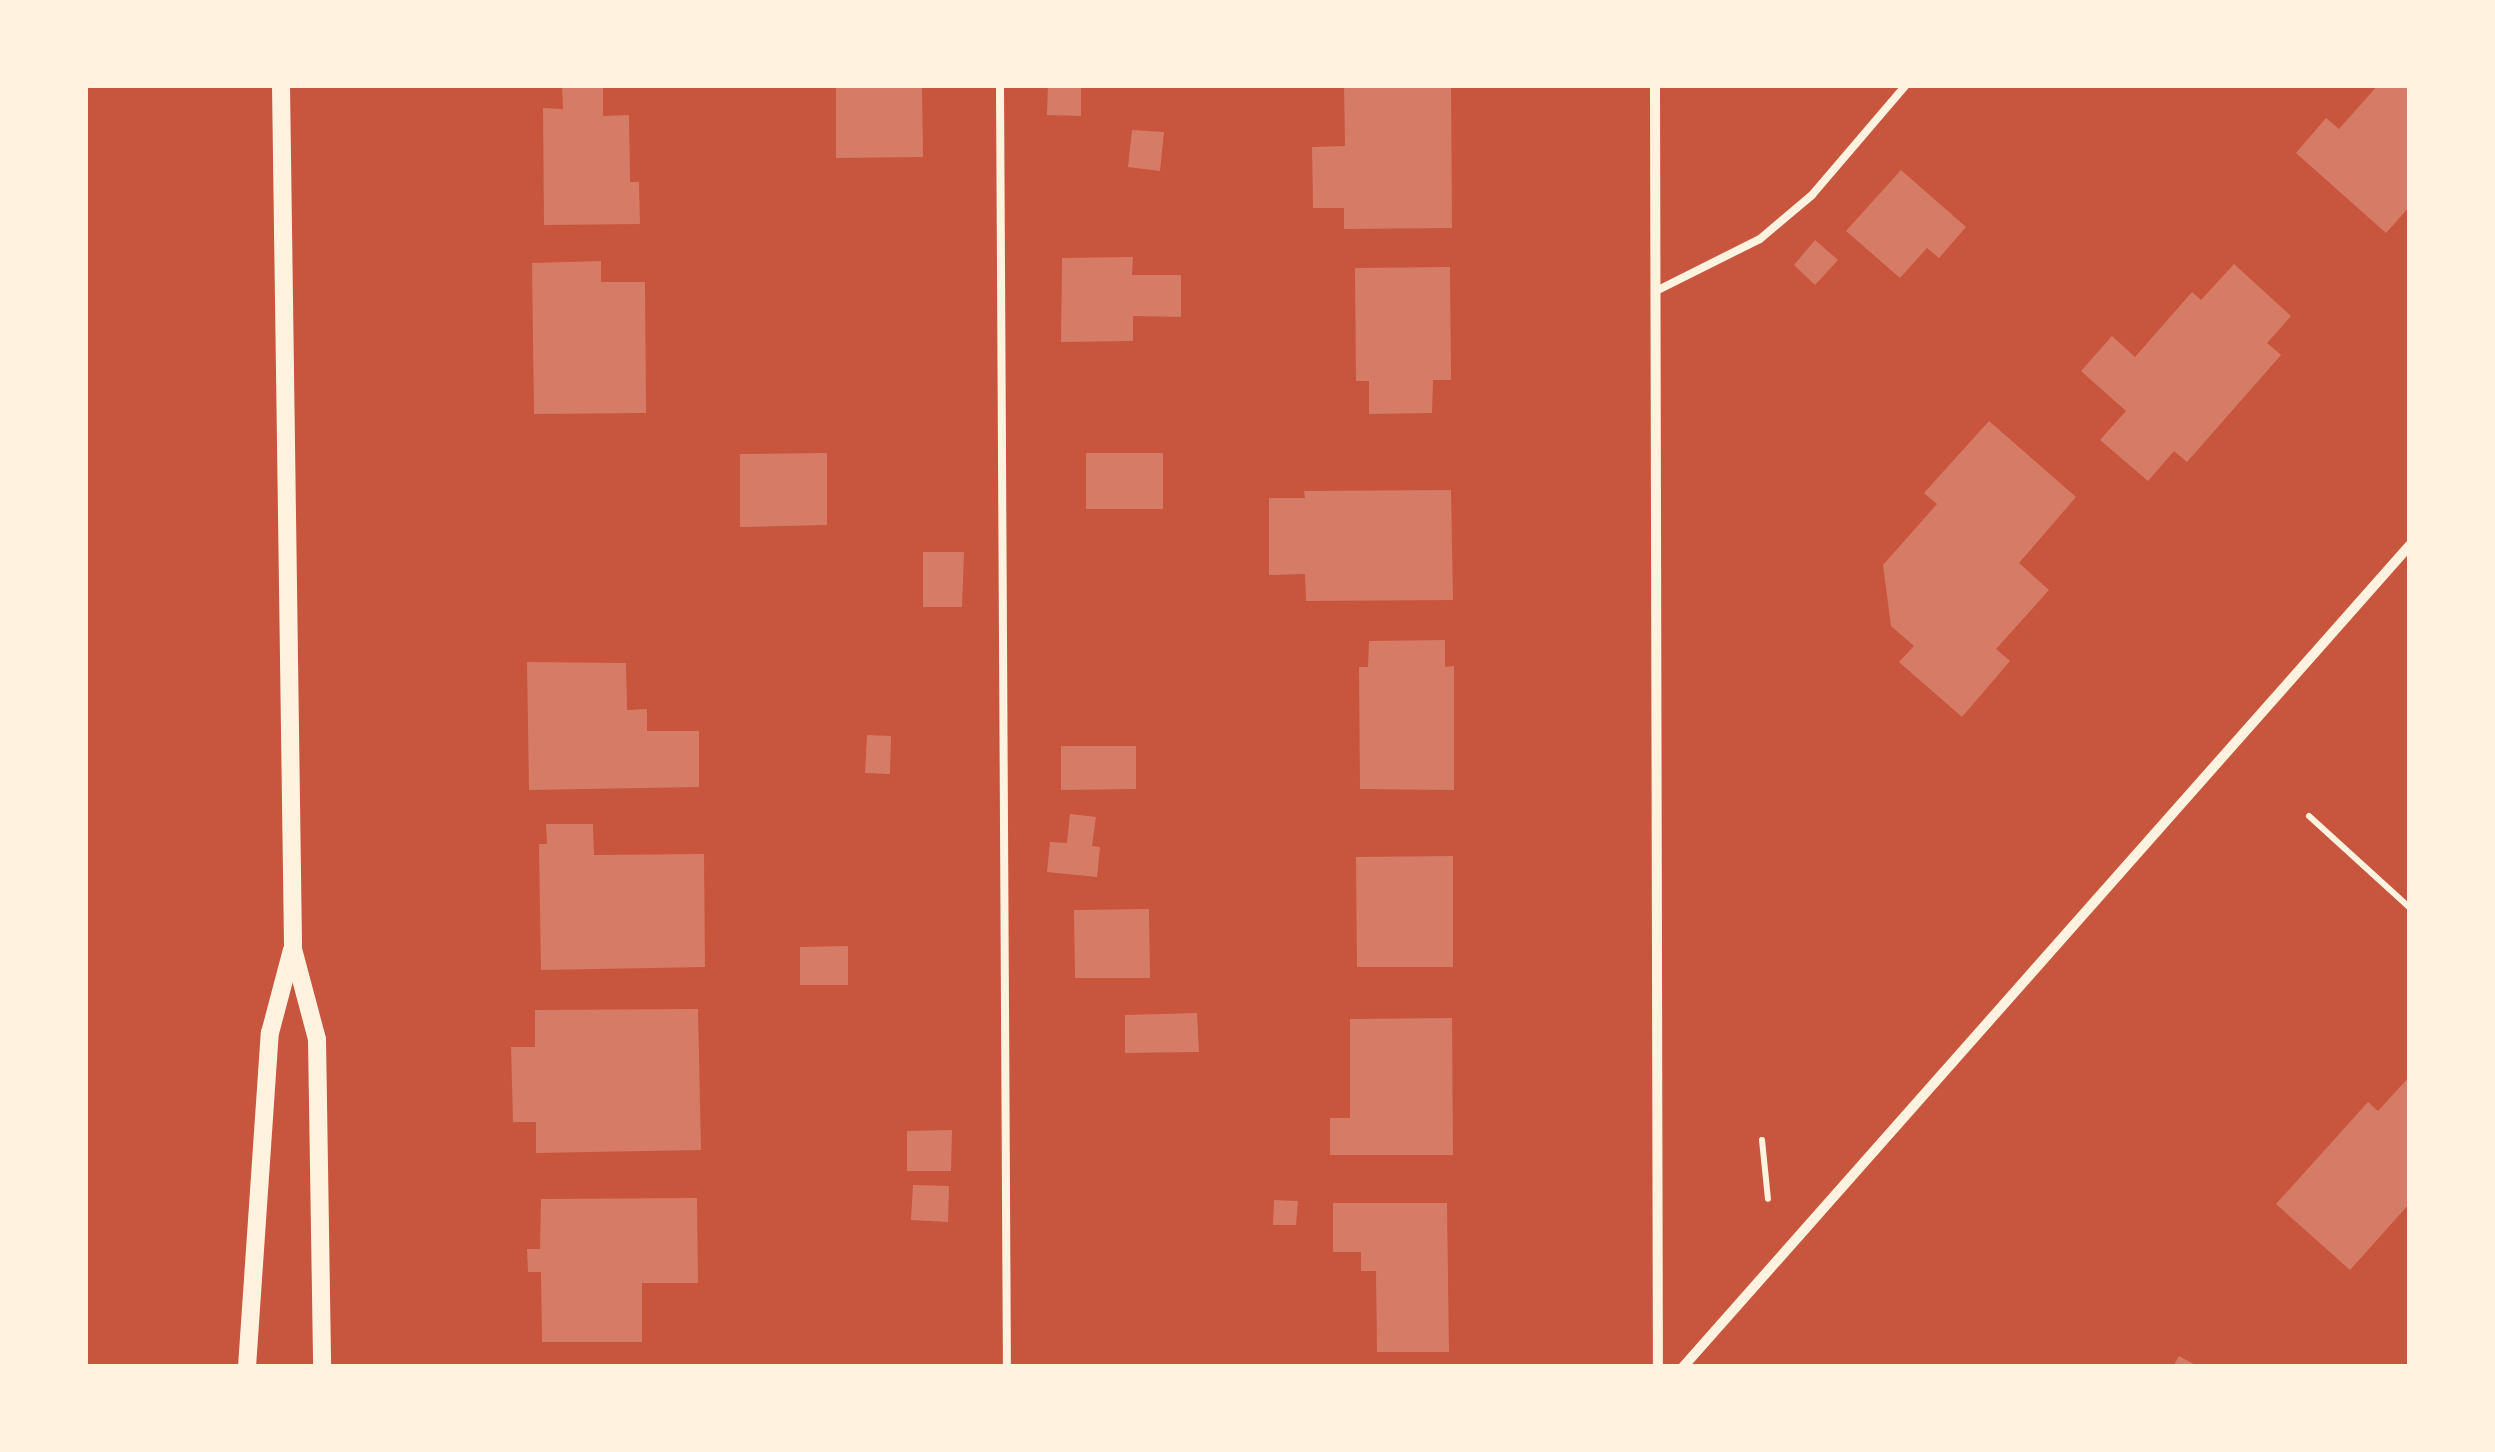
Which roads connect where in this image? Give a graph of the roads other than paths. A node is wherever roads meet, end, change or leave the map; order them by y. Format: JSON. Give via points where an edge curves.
{"nodes":[{"id":1,"x":282,"y":85,"type":"edge"},
{"id":2,"x":1000,"y":85,"type":"edge"},
{"id":3,"x":1655,"y":85,"type":"edge"},
{"id":4,"x":1906,"y":85,"type":"edge"},
{"id":5,"x":1656,"y":291,"type":"junction"},
{"id":6,"x":2410,"y":546,"type":"edge"},
{"id":7,"x":292,"y":949,"type":"junction"},
{"id":8,"x":247,"y":1367,"type":"edge"},
{"id":9,"x":322,"y":1367,"type":"edge"},
{"id":10,"x":1007,"y":1367,"type":"edge"},
{"id":11,"x":1658,"y":1367,"type":"edge"},
{"id":12,"x":1683,"y":1367,"type":"edge"}],
"edges":[{"from":1,"to":7,"type":"street"},
{"from":2,"to":10,"type":"lane"},
{"from":3,"to":5,"type":"street"},
{"from":4,"to":5,"type":"lane","via":[[1812,195],[1760,239]]},
{"from":5,"to":11,"type":"street"},
{"from":6,"to":12,"type":"street"},
{"from":7,"to":8,"type":"street","via":[[270,1033]]},
{"from":7,"to":9,"type":"street","via":[[318,1039]]}]}
